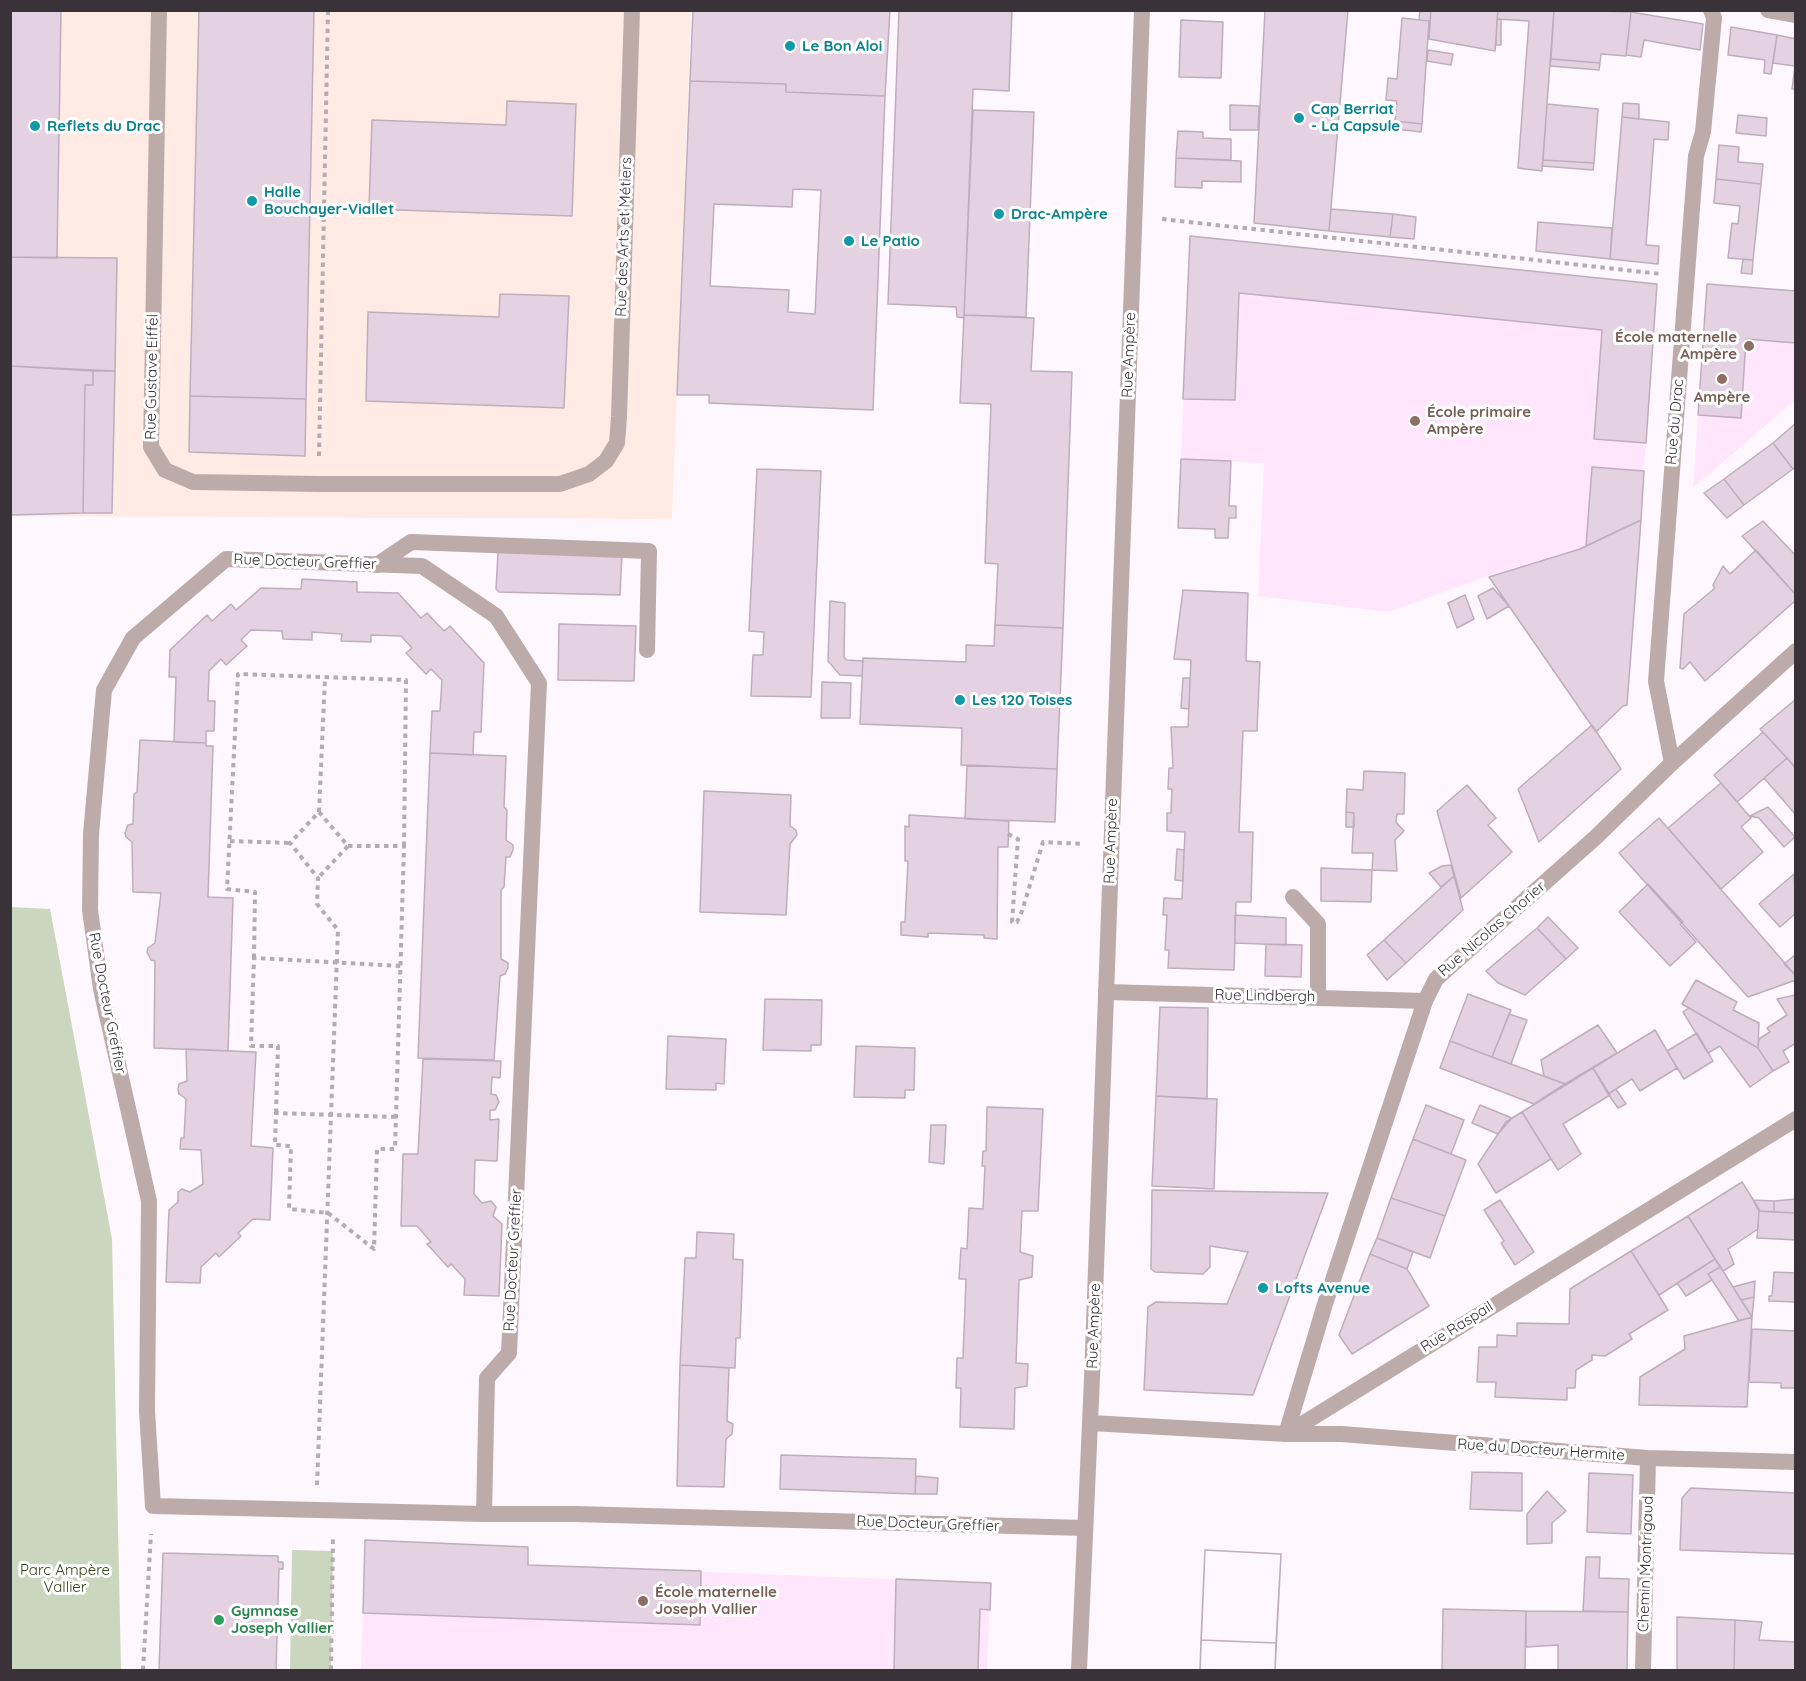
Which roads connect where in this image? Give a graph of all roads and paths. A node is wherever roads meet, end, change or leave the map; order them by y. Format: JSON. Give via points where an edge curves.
{"nodes":[{"id":1,"x":159,"y":10,"type":"edge"},
{"id":2,"x":328,"y":10,"type":"edge"},
{"id":3,"x":632,"y":10,"type":"edge"},
{"id":4,"x":1142,"y":10,"type":"edge"},
{"id":5,"x":1711,"y":10,"type":"edge"},
{"id":6,"x":1768,"y":10,"type":"edge"},
{"id":7,"x":1796,"y":15,"type":"edge"},
{"id":8,"x":1134,"y":215,"type":"junction"},
{"id":9,"x":1688,"y":276,"type":"junction"},
{"id":10,"x":606,"y":460,"type":"joint"},
{"id":11,"x":319,"y":484,"type":"junction"},
{"id":12,"x":377,"y":565,"type":"junction"},
{"id":13,"x":647,"y":650,"type":"dead end"},
{"id":14,"x":1796,"y":651,"type":"edge"},
{"id":15,"x":325,"y":678,"type":"junction"},
{"id":16,"x":1672,"y":763,"type":"junction"},
{"id":17,"x":320,"y":812,"type":"junction"},
{"id":18,"x":1008,"y":834,"type":"dead end"},
{"id":19,"x":230,"y":841,"type":"junction"},
{"id":20,"x":290,"y":843,"type":"junction"},
{"id":21,"x":1111,"y":845,"type":"junction"},
{"id":22,"x":348,"y":846,"type":"junction"},
{"id":23,"x":404,"y":846,"type":"junction"},
{"id":24,"x":318,"y":878,"type":"junction"},
{"id":25,"x":1293,"y":897,"type":"dead end"},
{"id":26,"x":254,"y":958,"type":"junction"},
{"id":27,"x":337,"y":962,"type":"junction"},
{"id":28,"x":401,"y":966,"type":"junction"},
{"id":29,"x":1106,"y":992,"type":"junction"},
{"id":30,"x":1318,"y":997,"type":"junction"},
{"id":31,"x":1425,"y":1001,"type":"junction"},
{"id":32,"x":276,"y":1113,"type":"junction"},
{"id":33,"x":330,"y":1114,"type":"junction"},
{"id":34,"x":396,"y":1117,"type":"junction"},
{"id":35,"x":1796,"y":1119,"type":"edge"},
{"id":36,"x":328,"y":1213,"type":"junction"},
{"id":37,"x":1091,"y":1423,"type":"junction"},
{"id":38,"x":1286,"y":1434,"type":"junction"},
{"id":39,"x":1648,"y":1458,"type":"junction"},
{"id":40,"x":1796,"y":1462,"type":"edge"},
{"id":41,"x":153,"y":1506,"type":"junction"},
{"id":42,"x":316,"y":1509,"type":"junction"},
{"id":43,"x":334,"y":1509,"type":"junction"},
{"id":44,"x":484,"y":1514,"type":"junction"},
{"id":45,"x":1085,"y":1528,"type":"junction"},
{"id":46,"x":143,"y":1671,"type":"edge"},
{"id":47,"x":331,"y":1671,"type":"edge"},
{"id":48,"x":1079,"y":1671,"type":"edge"},
{"id":49,"x":1643,"y":1671,"type":"edge"}],
"edges":[{"from":1,"to":11,"type":"street","name":"Rue Gustave Eiffel","via":[[150,447],[165,470],[193,482]]},
{"from":2,"to":11,"type":"path"},
{"from":3,"to":10,"type":"street","name":"Rue des Arts et Métiers","via":[[617,443]]},
{"from":4,"to":8,"type":"street","name":"Rue Ampère"},
{"from":5,"to":9,"type":"street","name":"Rue du Drac","via":[[1714,18],[1703,132],[1696,156]]},
{"from":6,"to":7,"type":"street"},
{"from":8,"to":9,"type":"path"},
{"from":8,"to":21,"type":"street","name":"Rue Ampère"},
{"from":9,"to":16,"type":"street","name":"Rue du Drac","via":[[1656,681]]},
{"from":10,"to":11,"type":"street","name":"Rue Gustave Eiffel","via":[[589,474],[560,484]]},
{"from":12,"to":13,"type":"street","via":[[411,542],[649,550]]},
{"from":12,"to":41,"type":"street","name":"Rue Docteur Greffier","via":[[226,559],[133,638],[104,690],[91,834],[90,910],[101,989],[149,1201],[147,1411]]},
{"from":12,"to":44,"type":"street","name":"Rue Docteur Greffier","via":[[422,566],[496,616],[539,683],[509,1353],[487,1378]]},
{"from":14,"to":16,"type":"street","name":"Rue Nicolas Chorier"},
{"from":15,"to":17,"type":"path"},
{"from":15,"to":19,"type":"path","via":[[238,674]]},
{"from":15,"to":23,"type":"path","via":[[406,680]]},
{"from":16,"to":31,"type":"street","name":"Rue Nicolas Chorier","via":[[1596,837],[1436,979]]},
{"from":17,"to":20,"type":"path"},
{"from":17,"to":22,"type":"path"},
{"from":18,"to":21,"type":"path","via":[[1018,839],[1012,922],[1017,922],[1022,911],[1043,842]]},
{"from":19,"to":20,"type":"path"},
{"from":19,"to":26,"type":"path","via":[[227,889],[255,892]]},
{"from":20,"to":24,"type":"path"},
{"from":21,"to":29,"type":"street","name":"Rue Ampère"},
{"from":22,"to":23,"type":"path"},
{"from":22,"to":24,"type":"path"},
{"from":23,"to":28,"type":"path"},
{"from":24,"to":27,"type":"path","via":[[317,904],[338,930]]},
{"from":25,"to":30,"type":"street","via":[[1317,924]]},
{"from":26,"to":27,"type":"path"},
{"from":26,"to":32,"type":"path","via":[[251,1046],[278,1046]]},
{"from":27,"to":28,"type":"path"},
{"from":27,"to":33,"type":"path"},
{"from":28,"to":34,"type":"path"},
{"from":29,"to":30,"type":"street","name":"Rue Lindbergh"},
{"from":29,"to":37,"type":"street","name":"Rue Ampère"},
{"from":30,"to":31,"type":"street","name":"Rue Lindbergh"},
{"from":31,"to":38,"type":"street","name":"Rue Nicolas Chorier","via":[[1313,1339]]},
{"from":32,"to":33,"type":"path"},
{"from":32,"to":36,"type":"path","via":[[275,1145],[291,1146],[289,1209]]},
{"from":33,"to":34,"type":"path"},
{"from":33,"to":36,"type":"path"},
{"from":34,"to":36,"type":"path","via":[[395,1149],[376,1149],[374,1249]]},
{"from":35,"to":38,"type":"street","name":"Rue Raspail"},
{"from":36,"to":42,"type":"path"},
{"from":37,"to":38,"type":"street"},
{"from":37,"to":45,"type":"street","name":"Rue Ampère"},
{"from":38,"to":39,"type":"street","name":"Rue du Docteur Hermite","via":[[1341,1434]]},
{"from":39,"to":40,"type":"street","name":"Rue du Docteur Hermite"},
{"from":39,"to":49,"type":"street","name":"Chemin Montrigaud"},
{"from":41,"to":42,"type":"street","name":"Rue Docteur Greffier"},
{"from":41,"to":46,"type":"path"},
{"from":42,"to":43,"type":"street","name":"Rue Docteur Greffier"},
{"from":43,"to":44,"type":"street","name":"Rue Docteur Greffier"},
{"from":43,"to":47,"type":"path"},
{"from":44,"to":45,"type":"street","name":"Rue Docteur Greffier"},
{"from":45,"to":48,"type":"street","name":"Rue Ampère"}]}
